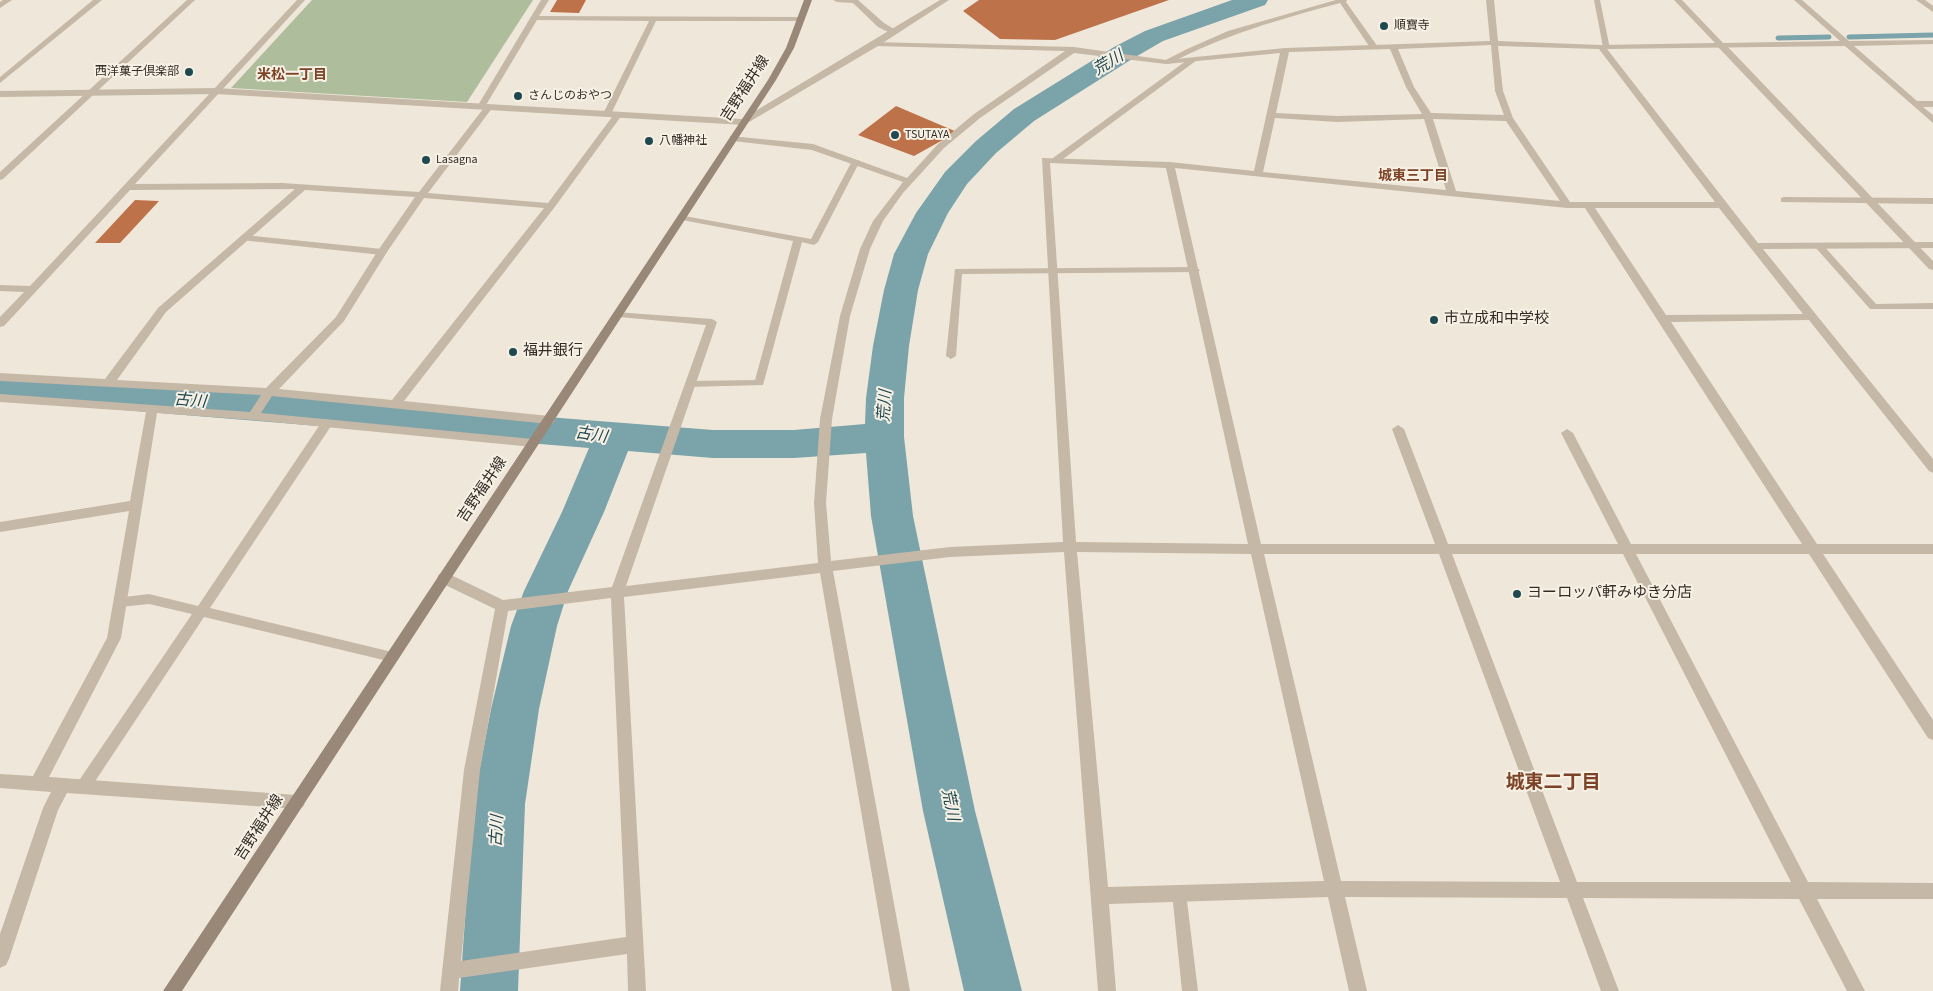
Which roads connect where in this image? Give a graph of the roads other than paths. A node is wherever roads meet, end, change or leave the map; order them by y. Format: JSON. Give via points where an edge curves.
{"nodes":[{"id":1,"x":8,"y":0,"type":"edge"},
{"id":2,"x":98,"y":0,"type":"edge"},
{"id":3,"x":191,"y":0,"type":"edge"},
{"id":4,"x":301,"y":0,"type":"edge"},
{"id":5,"x":545,"y":0,"type":"edge"},
{"id":6,"x":808,"y":0,"type":"edge"},
{"id":7,"x":838,"y":0,"type":"edge"},
{"id":8,"x":945,"y":0,"type":"edge"},
{"id":9,"x":1343,"y":0,"type":"edge"},
{"id":10,"x":1490,"y":0,"type":"edge"},
{"id":11,"x":1597,"y":0,"type":"edge"},
{"id":12,"x":1678,"y":0,"type":"edge"},
{"id":13,"x":1798,"y":0,"type":"edge"},
{"id":14,"x":1920,"y":0,"type":"edge"},
{"id":15,"x":0,"y":6,"type":"edge"},
{"id":16,"x":1933,"y":10,"type":"edge"},
{"id":17,"x":534,"y":18,"type":"junction"},
{"id":18,"x":654,"y":18,"type":"junction"},
{"id":19,"x":801,"y":19,"type":"junction"},
{"id":20,"x":895,"y":32,"type":"junction"},
{"id":21,"x":1933,"y":42,"type":"edge"},
{"id":22,"x":1494,"y":43,"type":"junction"},
{"id":23,"x":1846,"y":43,"type":"junction"},
{"id":24,"x":875,"y":44,"type":"junction"},
{"id":25,"x":1721,"y":45,"type":"junction"},
{"id":26,"x":1393,"y":46,"type":"junction"},
{"id":27,"x":1374,"y":47,"type":"junction"},
{"id":28,"x":1604,"y":47,"type":"junction"},
{"id":29,"x":1078,"y":49,"type":"junction"},
{"id":30,"x":1284,"y":50,"type":"junction"},
{"id":31,"x":1193,"y":60,"type":"junction"},
{"id":32,"x":1166,"y":62,"type":"junction"},
{"id":33,"x":0,"y":81,"type":"edge"},
{"id":34,"x":216,"y":92,"type":"junction"},
{"id":35,"x":90,"y":93,"type":"junction"},
{"id":36,"x":0,"y":94,"type":"edge"},
{"id":37,"x":1915,"y":104,"type":"junction"},
{"id":38,"x":1933,"y":104,"type":"edge"},
{"id":39,"x":485,"y":107,"type":"junction"},
{"id":40,"x":607,"y":114,"type":"junction"},
{"id":41,"x":618,"y":115,"type":"junction"},
{"id":42,"x":1271,"y":115,"type":"junction"},
{"id":43,"x":1428,"y":116,"type":"junction"},
{"id":44,"x":1509,"y":118,"type":"junction"},
{"id":45,"x":1933,"y":120,"type":"edge"},
{"id":46,"x":745,"y":121,"type":"junction"},
{"id":47,"x":733,"y":138,"type":"junction"},
{"id":48,"x":1056,"y":160,"type":"junction"},
{"id":49,"x":856,"y":161,"type":"junction"},
{"id":50,"x":1170,"y":165,"type":"junction"},
{"id":51,"x":1258,"y":174,"type":"junction"},
{"id":52,"x":1,"y":176,"type":"edge"},
{"id":53,"x":908,"y":181,"type":"junction"},
{"id":54,"x":128,"y":187,"type":"junction"},
{"id":55,"x":303,"y":187,"type":"junction"},
{"id":56,"x":422,"y":194,"type":"junction"},
{"id":57,"x":1452,"y":194,"type":"junction"},
{"id":58,"x":1784,"y":200,"type":"dead end"},
{"id":59,"x":1870,"y":201,"type":"junction"},
{"id":60,"x":1933,"y":201,"type":"edge"},
{"id":61,"x":1567,"y":205,"type":"junction"},
{"id":62,"x":1722,"y":205,"type":"junction"},
{"id":63,"x":551,"y":206,"type":"junction"},
{"id":64,"x":1589,"y":206,"type":"junction"},
{"id":65,"x":682,"y":217,"type":"junction"},
{"id":66,"x":244,"y":238,"type":"junction"},
{"id":67,"x":798,"y":239,"type":"junction"},
{"id":68,"x":1913,"y":245,"type":"junction"},
{"id":69,"x":1933,"y":245,"type":"edge"},
{"id":70,"x":1755,"y":246,"type":"junction"},
{"id":71,"x":1819,"y":246,"type":"junction"},
{"id":72,"x":382,"y":252,"type":"junction"},
{"id":73,"x":1933,"y":267,"type":"edge"},
{"id":74,"x":1053,"y":270,"type":"junction"},
{"id":75,"x":1195,"y":270,"type":"junction"},
{"id":76,"x":0,"y":288,"type":"edge"},
{"id":77,"x":33,"y":289,"type":"junction"},
{"id":78,"x":1933,"y":306,"type":"edge"},
{"id":79,"x":619,"y":314,"type":"junction"},
{"id":80,"x":1812,"y":317,"type":"junction"},
{"id":81,"x":1663,"y":319,"type":"junction"},
{"id":82,"x":0,"y":324,"type":"edge"},
{"id":83,"x":951,"y":356,"type":"dead end"},
{"id":84,"x":0,"y":377,"type":"edge"},
{"id":85,"x":109,"y":382,"type":"junction"},
{"id":86,"x":691,"y":385,"type":"junction"},
{"id":87,"x":269,"y":392,"type":"junction"},
{"id":88,"x":0,"y":398,"type":"edge"},
{"id":89,"x":395,"y":405,"type":"junction"},
{"id":90,"x":152,"y":409,"type":"junction"},
{"id":91,"x":254,"y":416,"type":"junction"},
{"id":92,"x":549,"y":420,"type":"junction"},
{"id":93,"x":328,"y":423,"type":"junction"},
{"id":94,"x":1398,"y":429,"type":"dead end"},
{"id":95,"x":1567,"y":433,"type":"dead end"},
{"id":96,"x":534,"y":443,"type":"junction"},
{"id":97,"x":1933,"y":468,"type":"edge"},
{"id":98,"x":136,"y":505,"type":"junction"},
{"id":99,"x":0,"y":527,"type":"edge"},
{"id":100,"x":1070,"y":547,"type":"junction"},
{"id":101,"x":1256,"y":549,"type":"junction"},
{"id":102,"x":1443,"y":549,"type":"junction"},
{"id":103,"x":1627,"y":549,"type":"junction"},
{"id":104,"x":1813,"y":549,"type":"junction"},
{"id":105,"x":1933,"y":549,"type":"edge"},
{"id":106,"x":825,"y":566,"type":"junction"},
{"id":107,"x":444,"y":578,"type":"junction"},
{"id":108,"x":616,"y":592,"type":"junction"},
{"id":109,"x":120,"y":602,"type":"junction"},
{"id":110,"x":502,"y":606,"type":"junction"},
{"id":111,"x":200,"y":611,"type":"junction"},
{"id":112,"x":392,"y":657,"type":"junction"},
{"id":113,"x":1933,"y":733,"type":"edge"},
{"id":114,"x":0,"y":781,"type":"edge"},
{"id":115,"x":37,"y":784,"type":"junction"},
{"id":116,"x":62,"y":786,"type":"junction"},
{"id":117,"x":83,"y":787,"type":"junction"},
{"id":118,"x":297,"y":802,"type":"junction"},
{"id":119,"x":1333,"y":889,"type":"junction"},
{"id":120,"x":1571,"y":890,"type":"junction"},
{"id":121,"x":1804,"y":891,"type":"junction"},
{"id":122,"x":1933,"y":891,"type":"edge"},
{"id":123,"x":1178,"y":893,"type":"junction"},
{"id":124,"x":1100,"y":896,"type":"junction"},
{"id":125,"x":634,"y":944,"type":"junction"},
{"id":126,"x":0,"y":959,"type":"edge"},
{"id":127,"x":450,"y":971,"type":"junction"},
{"id":128,"x":172,"y":991,"type":"edge"},
{"id":129,"x":449,"y":991,"type":"edge"},
{"id":130,"x":637,"y":991,"type":"edge"},
{"id":131,"x":901,"y":991,"type":"edge"},
{"id":132,"x":1107,"y":991,"type":"edge"},
{"id":133,"x":1190,"y":991,"type":"edge"},
{"id":134,"x":1358,"y":991,"type":"edge"},
{"id":135,"x":1610,"y":991,"type":"edge"},
{"id":136,"x":1856,"y":991,"type":"edge"}],
"edges":[{"from":1,"to":15,"type":"street"},
{"from":2,"to":33,"type":"street"},
{"from":3,"to":35,"type":"street"},
{"from":4,"to":34,"type":"street"},
{"from":5,"to":17,"type":"street"},
{"from":6,"to":19,"type":"main road","name":"吉野福井線"},
{"from":7,"to":20,"type":"street","via":[[855,1],[881,25]]},
{"from":8,"to":20,"type":"street"},
{"from":9,"to":27,"type":"lane"},
{"from":9,"to":32,"type":"lane","via":[[1227,34]]},
{"from":10,"to":22,"type":"street"},
{"from":11,"to":28,"type":"lane"},
{"from":12,"to":25,"type":"street"},
{"from":13,"to":23,"type":"street"},
{"from":14,"to":16,"type":"street"},
{"from":17,"to":18,"type":"street"},
{"from":17,"to":39,"type":"street"},
{"from":18,"to":19,"type":"street"},
{"from":18,"to":40,"type":"street"},
{"from":19,"to":46,"type":"main road","name":"吉野福井線","via":[[785,56]]},
{"from":20,"to":24,"type":"street"},
{"from":21,"to":23,"type":"street"},
{"from":22,"to":26,"type":"street"},
{"from":22,"to":28,"type":"street"},
{"from":22,"to":44,"type":"street","via":[[1499,91]]},
{"from":23,"to":25,"type":"street"},
{"from":23,"to":37,"type":"street"},
{"from":24,"to":29,"type":"street"},
{"from":24,"to":46,"type":"street"},
{"from":25,"to":28,"type":"street"},
{"from":25,"to":59,"type":"street"},
{"from":26,"to":27,"type":"street"},
{"from":26,"to":43,"type":"street","via":[[1410,87]]},
{"from":27,"to":30,"type":"street"},
{"from":28,"to":62,"type":"street"},
{"from":29,"to":32,"type":"street"},
{"from":29,"to":53,"type":"street","via":[[976,116]]},
{"from":30,"to":31,"type":"street"},
{"from":30,"to":42,"type":"street"},
{"from":31,"to":32,"type":"street"},
{"from":31,"to":48,"type":"lane"},
{"from":34,"to":35,"type":"street"},
{"from":34,"to":39,"type":"street"},
{"from":34,"to":54,"type":"street"},
{"from":35,"to":36,"type":"street"},
{"from":35,"to":52,"type":"street"},
{"from":37,"to":38,"type":"street"},
{"from":37,"to":45,"type":"street"},
{"from":39,"to":40,"type":"street"},
{"from":39,"to":56,"type":"street"},
{"from":40,"to":41,"type":"street"},
{"from":41,"to":46,"type":"street"},
{"from":41,"to":63,"type":"street"},
{"from":42,"to":43,"type":"street","via":[[1337,119]]},
{"from":42,"to":51,"type":"street"},
{"from":43,"to":44,"type":"street"},
{"from":43,"to":57,"type":"street"},
{"from":44,"to":61,"type":"street"},
{"from":46,"to":47,"type":"main road","name":"吉野福井線"},
{"from":47,"to":49,"type":"street","via":[[813,146]]},
{"from":47,"to":65,"type":"main road","name":"吉野福井線"},
{"from":48,"to":50,"type":"street"},
{"from":48,"to":74,"type":"street","via":[[1045,160]]},
{"from":49,"to":53,"type":"street"},
{"from":49,"to":67,"type":"lane","via":[[814,242]]},
{"from":50,"to":51,"type":"street"},
{"from":50,"to":75,"type":"street"},
{"from":51,"to":57,"type":"street"},
{"from":53,"to":106,"type":"street","via":[[878,221],[865,249],[845,316],[826,419],[820,503]]},
{"from":54,"to":55,"type":"street"},
{"from":54,"to":77,"type":"street"},
{"from":55,"to":56,"type":"street"},
{"from":55,"to":66,"type":"street"},
{"from":56,"to":63,"type":"street"},
{"from":56,"to":72,"type":"street"},
{"from":57,"to":61,"type":"street"},
{"from":58,"to":59,"type":"lane"},
{"from":59,"to":60,"type":"lane"},
{"from":59,"to":68,"type":"street"},
{"from":61,"to":64,"type":"street"},
{"from":62,"to":64,"type":"street"},
{"from":62,"to":70,"type":"street"},
{"from":63,"to":89,"type":"street"},
{"from":64,"to":81,"type":"street"},
{"from":65,"to":67,"type":"lane"},
{"from":65,"to":79,"type":"main road","name":"吉野福井線"},
{"from":66,"to":72,"type":"lane"},
{"from":66,"to":85,"type":"street","via":[[162,310]]},
{"from":67,"to":86,"type":"lane","via":[[759,383]]},
{"from":68,"to":69,"type":"street"},
{"from":68,"to":71,"type":"street"},
{"from":68,"to":73,"type":"street"},
{"from":70,"to":71,"type":"street"},
{"from":70,"to":80,"type":"street"},
{"from":71,"to":78,"type":"lane","via":[[1873,306]]},
{"from":72,"to":87,"type":"street","via":[[340,319]]},
{"from":74,"to":75,"type":"lane"},
{"from":74,"to":83,"type":"lane","via":[[958,270]]},
{"from":74,"to":100,"type":"street"},
{"from":75,"to":101,"type":"street"},
{"from":76,"to":77,"type":"street"},
{"from":77,"to":82,"type":"street"},
{"from":79,"to":86,"type":"street","via":[[712,322]]},
{"from":79,"to":92,"type":"main road","name":"吉野福井線"},
{"from":80,"to":81,"type":"street"},
{"from":80,"to":97,"type":"street"},
{"from":81,"to":104,"type":"street"},
{"from":84,"to":85,"type":"street"},
{"from":85,"to":87,"type":"street"},
{"from":86,"to":108,"type":"street"},
{"from":87,"to":89,"type":"street"},
{"from":87,"to":91,"type":"street"},
{"from":88,"to":90,"type":"street"},
{"from":89,"to":92,"type":"street"},
{"from":90,"to":91,"type":"street"},
{"from":90,"to":98,"type":"street"},
{"from":91,"to":93,"type":"street"},
{"from":92,"to":96,"type":"main road","name":"吉野福井線"},
{"from":93,"to":96,"type":"street"},
{"from":93,"to":111,"type":"lane"},
{"from":94,"to":102,"type":"street"},
{"from":95,"to":103,"type":"street"},
{"from":96,"to":107,"type":"main road","name":"吉野福井線"},
{"from":98,"to":99,"type":"street"},
{"from":98,"to":109,"type":"street"},
{"from":100,"to":101,"type":"street"},
{"from":100,"to":106,"type":"street","via":[[950,552]]},
{"from":100,"to":124,"type":"street"},
{"from":101,"to":102,"type":"street"},
{"from":101,"to":119,"type":"street"},
{"from":102,"to":103,"type":"street"},
{"from":102,"to":120,"type":"street"},
{"from":103,"to":104,"type":"street"},
{"from":103,"to":121,"type":"street"},
{"from":104,"to":105,"type":"street"},
{"from":104,"to":113,"type":"street"},
{"from":106,"to":108,"type":"street"},
{"from":106,"to":131,"type":"street"},
{"from":107,"to":110,"type":"street"},
{"from":107,"to":112,"type":"main road","name":"吉野福井線"},
{"from":108,"to":110,"type":"street"},
{"from":108,"to":125,"type":"street"},
{"from":109,"to":111,"type":"lane","via":[[149,599]]},
{"from":109,"to":115,"type":"street","via":[[114,638]]},
{"from":110,"to":127,"type":"street","via":[[472,770]]},
{"from":111,"to":112,"type":"lane"},
{"from":111,"to":117,"type":"lane"},
{"from":112,"to":118,"type":"main road","name":"吉野福井線"},
{"from":114,"to":115,"type":"street"},
{"from":115,"to":116,"type":"street"},
{"from":116,"to":117,"type":"street"},
{"from":116,"to":126,"type":"street","via":[[51,808]]},
{"from":117,"to":118,"type":"street"},
{"from":118,"to":128,"type":"main road","name":"吉野福井線"},
{"from":119,"to":120,"type":"street"},
{"from":119,"to":123,"type":"street"},
{"from":119,"to":134,"type":"street"},
{"from":120,"to":121,"type":"street"},
{"from":120,"to":135,"type":"street"},
{"from":121,"to":122,"type":"street"},
{"from":121,"to":136,"type":"street"},
{"from":123,"to":124,"type":"street"},
{"from":123,"to":133,"type":"lane"},
{"from":124,"to":132,"type":"street"},
{"from":125,"to":127,"type":"street"},
{"from":125,"to":130,"type":"street"},
{"from":127,"to":129,"type":"street"}]}
